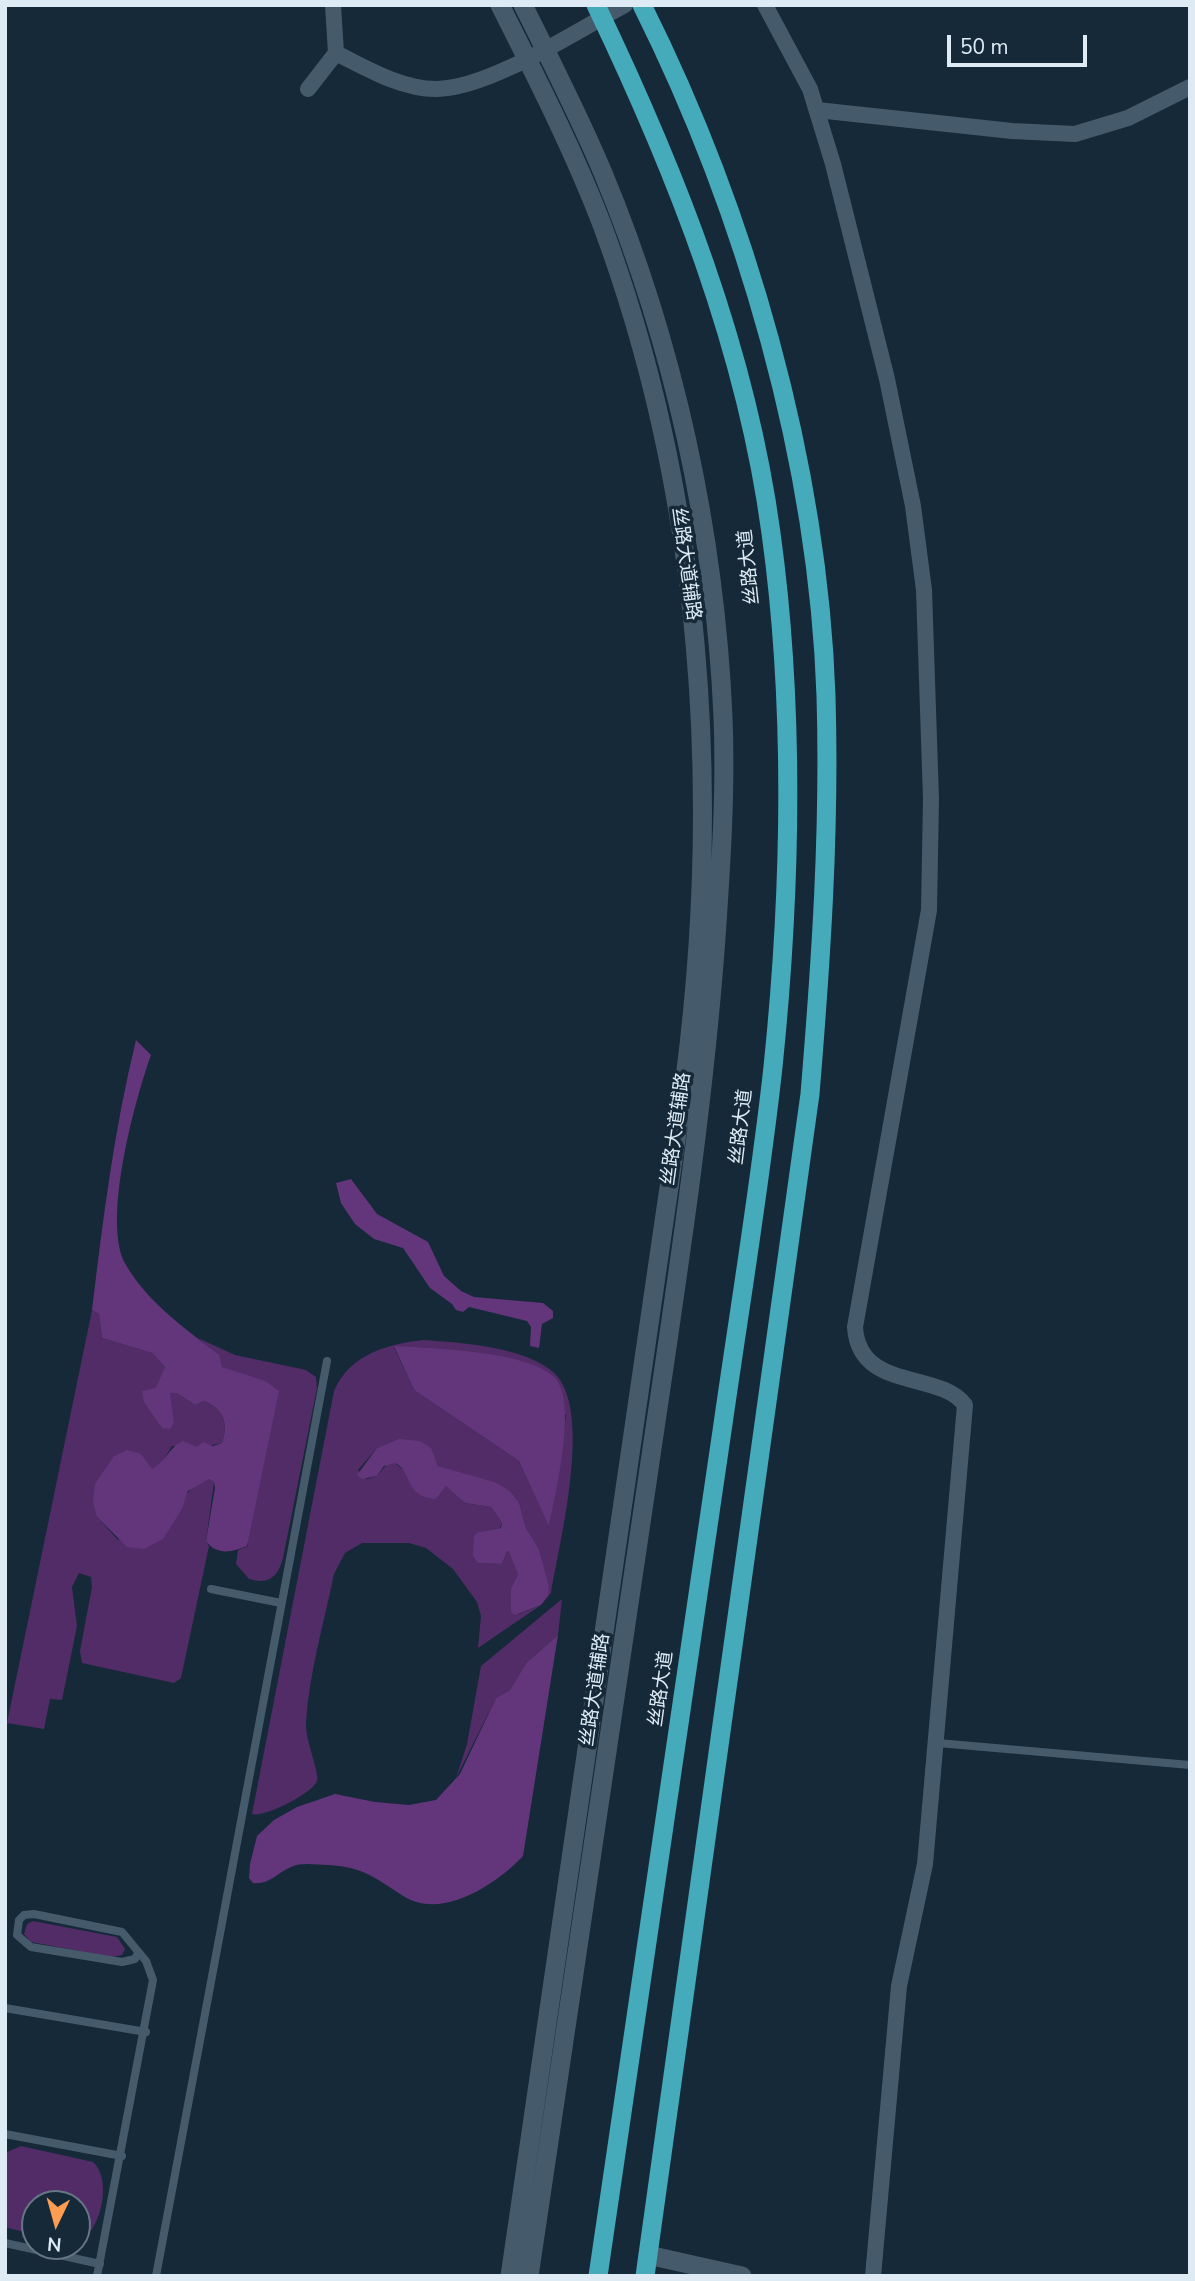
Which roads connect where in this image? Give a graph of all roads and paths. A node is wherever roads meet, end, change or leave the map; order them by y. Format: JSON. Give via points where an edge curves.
{"nodes":[{"id":1,"x":333,"y":5,"type":"edge"},
{"id":2,"x":500,"y":5,"type":"edge"},
{"id":3,"x":523,"y":5,"type":"edge"},
{"id":4,"x":596,"y":5,"type":"edge"},
{"id":5,"x":625,"y":5,"type":"edge"},
{"id":6,"x":642,"y":5,"type":"edge"},
{"id":7,"x":765,"y":5,"type":"edge"},
{"id":8,"x":336,"y":53,"type":"junction"},
{"id":9,"x":1190,"y":88,"type":"edge"},
{"id":10,"x":308,"y":89,"type":"dead end"},
{"id":11,"x":817,"y":110,"type":"junction"},
{"id":12,"x":327,"y":1361,"type":"dead end"},
{"id":13,"x":211,"y":1589,"type":"dead end"},
{"id":14,"x":281,"y":1603,"type":"junction"},
{"id":15,"x":938,"y":1743,"type":"junction"},
{"id":16,"x":1190,"y":1765,"type":"edge"},
{"id":17,"x":138,"y":1953,"type":"junction"},
{"id":18,"x":5,"y":2008,"type":"edge"},
{"id":19,"x":146,"y":2032,"type":"junction"},
{"id":20,"x":5,"y":2133,"type":"edge"},
{"id":21,"x":122,"y":2156,"type":"junction"},
{"id":22,"x":5,"y":2243,"type":"edge"},
{"id":23,"x":648,"y":2255,"type":"junction"},
{"id":24,"x":100,"y":2264,"type":"junction"},
{"id":25,"x":97,"y":2276,"type":"edge"},
{"id":26,"x":156,"y":2276,"type":"edge"},
{"id":27,"x":510,"y":2276,"type":"edge"},
{"id":28,"x":529,"y":2276,"type":"edge"},
{"id":29,"x":598,"y":2276,"type":"edge"},
{"id":30,"x":645,"y":2276,"type":"edge"},
{"id":31,"x":742,"y":2276,"type":"edge"},
{"id":32,"x":873,"y":2276,"type":"edge"}],
"edges":[{"from":1,"to":8,"type":"street"},
{"from":2,"to":27,"type":"main road","name":"丝路大道辅路","via":[[552,107],[597,214],[625,294],[670,460],[691,587],[703,798],[687,1058]]},
{"from":3,"to":28,"type":"main road","name":"丝路大道辅路","via":[[605,177],[660,336],[690,456],[712,587],[724,782],[705,1079]]},
{"from":4,"to":29,"type":"highway","name":"丝路大道","via":[[682,199],[729,340],[771,535],[787,707],[773,1065]]},
{"from":5,"to":8,"type":"street","via":[[488,78],[435,89],[393,80]]},
{"from":6,"to":23,"type":"highway","via":[[694,123],[768,329],[813,549],[826,694],[828,815],[810,1094]]},
{"from":7,"to":11,"type":"street"},
{"from":8,"to":10,"type":"street"},
{"from":9,"to":11,"type":"street","via":[[1108,125],[1074,134]]},
{"from":11,"to":15,"type":"street","via":[[887,379],[913,506],[924,590],[931,786],[929,910],[855,1327],[859,1350],[878,1368],[955,1396],[965,1405]]},
{"from":12,"to":14,"type":"lane"},
{"from":13,"to":14,"type":"lane"},
{"from":14,"to":26,"type":"lane"},
{"from":15,"to":16,"type":"lane"},
{"from":15,"to":32,"type":"street","via":[[925,1864],[899,1986]]},
{"from":17,"to":17,"type":"lane","via":[[122,1931],[41,1914],[24,1915],[16,1928],[17,1935],[31,1947],[122,1962],[135,1959]]},
{"from":17,"to":19,"type":"lane","via":[[153,1980]]},
{"from":18,"to":19,"type":"lane"},
{"from":19,"to":21,"type":"lane"},
{"from":20,"to":21,"type":"lane"},
{"from":21,"to":24,"type":"lane"},
{"from":22,"to":24,"type":"lane"},
{"from":23,"to":30,"type":"highway"},
{"from":23,"to":31,"type":"main road"},
{"from":24,"to":25,"type":"lane"}]}
